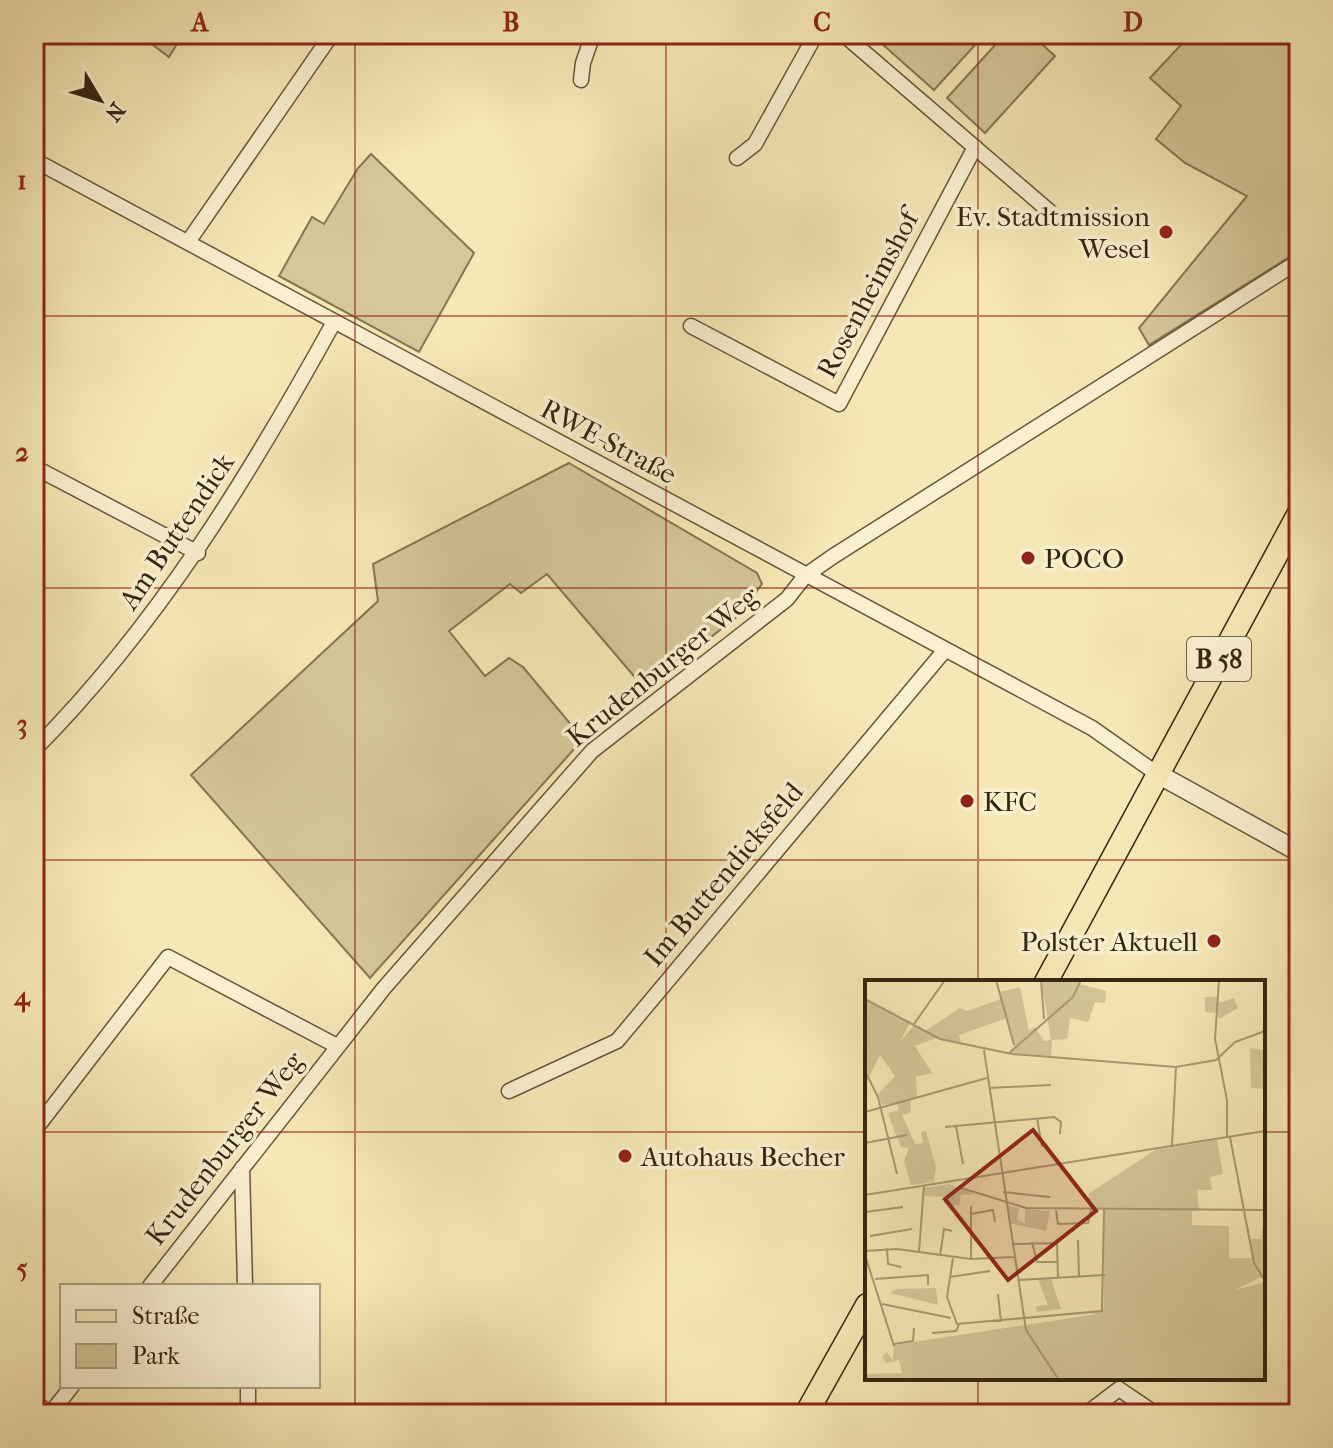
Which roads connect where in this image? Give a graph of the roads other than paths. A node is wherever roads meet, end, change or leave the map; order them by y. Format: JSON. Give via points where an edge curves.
{"nodes":[{"id":1,"x":332,"y":34,"type":"edge"},
{"id":2,"x":593,"y":34,"type":"edge"},
{"id":3,"x":816,"y":34,"type":"edge"},
{"id":4,"x":843,"y":34,"type":"edge"},
{"id":5,"x":581,"y":80,"type":"dead end"},
{"id":6,"x":975,"y":147,"type":"junction"},
{"id":7,"x":737,"y":158,"type":"dead end"},
{"id":8,"x":34,"y":160,"type":"edge"},
{"id":9,"x":1049,"y":211,"type":"dead end"},
{"id":10,"x":188,"y":242,"type":"junction"},
{"id":11,"x":1299,"y":261,"type":"edge"},
{"id":12,"x":334,"y":322,"type":"junction"},
{"id":13,"x":691,"y":326,"type":"dead end"},
{"id":14,"x":34,"y":467,"type":"edge"},
{"id":15,"x":1299,"y":513,"type":"edge"},
{"id":16,"x":198,"y":553,"type":"junction"},
{"id":17,"x":805,"y":576,"type":"junction"},
{"id":18,"x":945,"y":650,"type":"junction"},
{"id":19,"x":34,"y":750,"type":"edge"},
{"id":20,"x":1156,"y":773,"type":"junction"},
{"id":21,"x":1299,"y":852,"type":"edge"},
{"id":22,"x":1047,"y":980,"type":"edge"},
{"id":23,"x":337,"y":1046,"type":"junction"},
{"id":24,"x":509,"y":1091,"type":"dead end"},
{"id":25,"x":34,"y":1131,"type":"edge"},
{"id":26,"x":242,"y":1168,"type":"junction"},
{"id":27,"x":152,"y":1284,"type":"edge"},
{"id":28,"x":245,"y":1284,"type":"edge"},
{"id":29,"x":865,"y":1309,"type":"edge"},
{"id":30,"x":70,"y":1388,"type":"edge"},
{"id":31,"x":248,"y":1388,"type":"edge"},
{"id":32,"x":34,"y":1401,"type":"edge"},
{"id":33,"x":1090,"y":1411,"type":"dead end"},
{"id":34,"x":50,"y":1414,"type":"edge"},
{"id":35,"x":248,"y":1414,"type":"edge"},
{"id":36,"x":806,"y":1414,"type":"edge"},
{"id":37,"x":1156,"y":1414,"type":"edge"}],
"edges":[{"from":1,"to":10,"type":"street"},
{"from":2,"to":5,"type":"street"},
{"from":3,"to":7,"type":"street","via":[[755,144]]},
{"from":4,"to":6,"type":"street"},
{"from":6,"to":9,"type":"street"},
{"from":6,"to":13,"type":"street","name":"Rosenheimshof","via":[[839,404]]},
{"from":8,"to":10,"type":"street","name":"RWE-Straße"},
{"from":10,"to":12,"type":"street","name":"RWE-Straße"},
{"from":11,"to":17,"type":"street","name":"Krudenburger Weg"},
{"from":12,"to":16,"type":"street","name":"Am Buttendick","via":[[263,451]]},
{"from":12,"to":17,"type":"street","name":"RWE-Straße"},
{"from":14,"to":16,"type":"street"},
{"from":15,"to":20,"type":"main road","number":"B 58"},
{"from":16,"to":19,"type":"street","name":"Am Buttendick","via":[[128,646]]},
{"from":17,"to":18,"type":"street","name":"RWE-Straße"},
{"from":17,"to":23,"type":"street","name":"Krudenburger Weg","via":[[787,599],[592,751]]},
{"from":18,"to":20,"type":"street","name":"RWE-Straße","via":[[1092,728]]},
{"from":18,"to":24,"type":"street","name":"Im Buttendicksfeld","via":[[617,1041]]},
{"from":20,"to":21,"type":"street"},
{"from":20,"to":22,"type":"main road","number":"B 58"},
{"from":23,"to":25,"type":"street","via":[[168,957]]},
{"from":23,"to":26,"type":"street","name":"Krudenburger Weg"},
{"from":26,"to":27,"type":"street","name":"Krudenburger Weg"},
{"from":26,"to":28,"type":"street"},
{"from":29,"to":36,"type":"main road"},
{"from":30,"to":34,"type":"street"},
{"from":31,"to":35,"type":"street"},
{"from":32,"to":34,"type":"street"},
{"from":33,"to":37,"type":"street","via":[[1119,1389]]}]}
